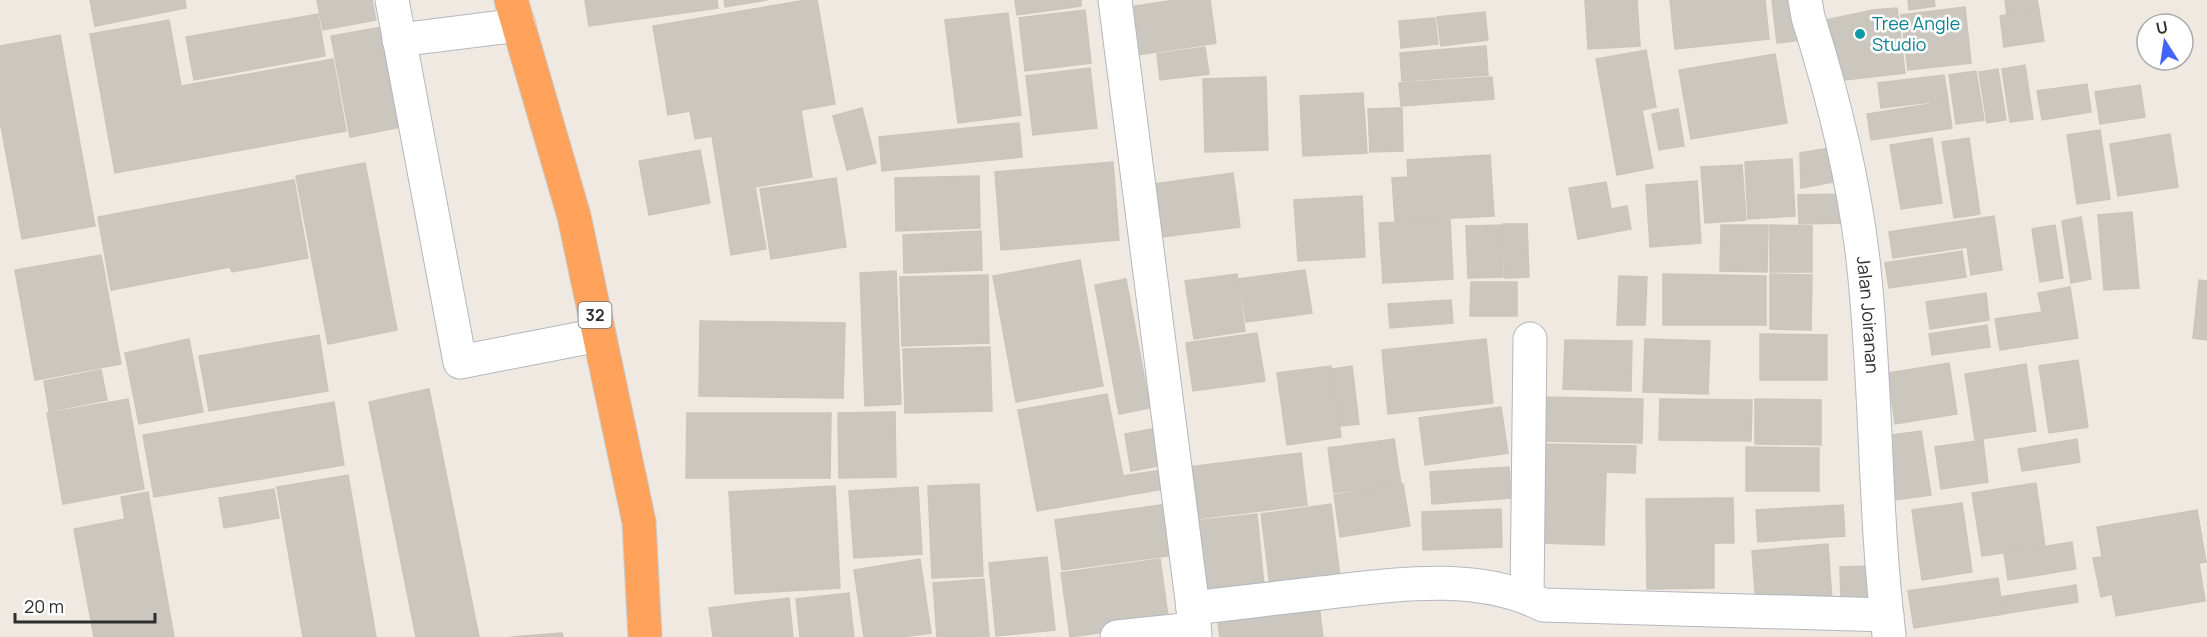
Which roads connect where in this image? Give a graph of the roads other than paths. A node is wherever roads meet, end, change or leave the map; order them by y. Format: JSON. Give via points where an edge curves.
{"nodes":[{"id":1,"x":392,"y":0,"type":"edge"},
{"id":2,"x":1115,"y":0,"type":"edge"},
{"id":3,"x":1805,"y":0,"type":"edge"},
{"id":4,"x":515,"y":13,"type":"edge"},
{"id":5,"x":399,"y":40,"type":"junction"},
{"id":6,"x":599,"y":335,"type":"junction"},
{"id":7,"x":1530,"y":339,"type":"dead end"},
{"id":8,"x":1527,"y":596,"type":"junction"},
{"id":9,"x":1194,"y":625,"type":"edge"},
{"id":10,"x":1888,"y":626,"type":"edge"},
{"id":11,"x":645,"y":637,"type":"edge"},
{"id":12,"x":1116,"y":637,"type":"edge"}],
"edges":[{"from":1,"to":5,"type":"street"},
{"from":2,"to":9,"type":"street"},
{"from":3,"to":10,"type":"street","name":"Jalan Joiranan","via":[[1840,128],[1856,206],[1864,271]]},
{"from":4,"to":5,"type":"street"},
{"from":4,"to":6,"type":"highway","number":"32","via":[[574,216]]},
{"from":5,"to":6,"type":"street","via":[[460,362]]},
{"from":6,"to":11,"type":"highway","number":"32","via":[[639,522]]},
{"from":7,"to":8,"type":"street"},
{"from":8,"to":9,"type":"street","via":[[1471,586],[1396,585]]},
{"from":8,"to":10,"type":"street","via":[[1543,604]]},
{"from":9,"to":12,"type":"street"}]}
